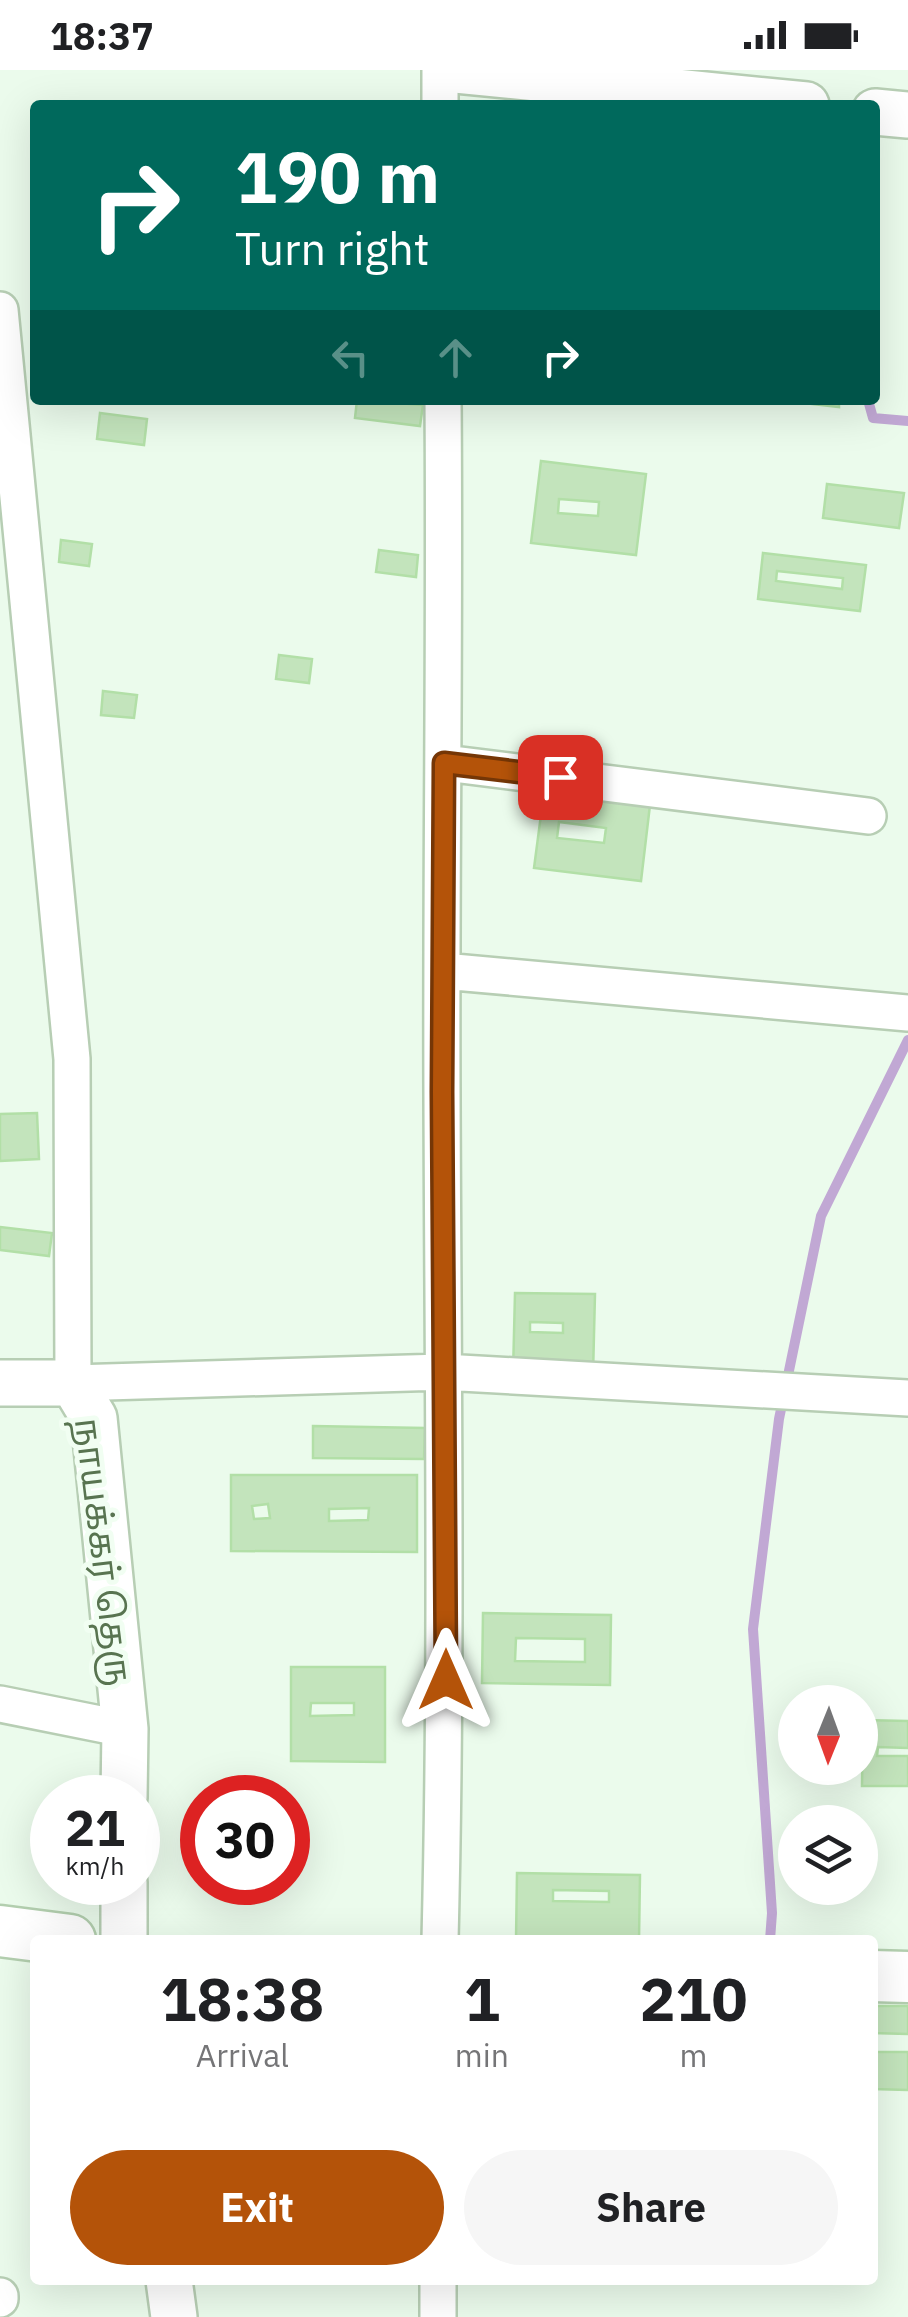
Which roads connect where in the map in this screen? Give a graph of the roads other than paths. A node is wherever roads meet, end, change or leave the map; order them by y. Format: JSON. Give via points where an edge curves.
{"nodes":[{"id":1,"x":440,"y":70,"type":"edge"},
{"id":2,"x":456,"y":70,"type":"edge"},
{"id":3,"x":440,"y":100,"type":"edge"},
{"id":4,"x":759,"y":100,"type":"edge"},
{"id":5,"x":880,"y":112,"type":"edge"},
{"id":6,"x":908,"y":115,"type":"edge"},
{"id":7,"x":0,"y":310,"type":"edge"},
{"id":8,"x":443,"y":405,"type":"edge"},
{"id":9,"x":444,"y":763,"type":"junction"},
{"id":10,"x":868,"y":816,"type":"dead end"},
{"id":11,"x":442,"y":971,"type":"junction"},
{"id":12,"x":908,"y":1013,"type":"edge"},
{"id":13,"x":443,"y":1372,"type":"junction"},
{"id":14,"x":0,"y":1382,"type":"edge"},
{"id":15,"x":73,"y":1383,"type":"junction"},
{"id":16,"x":908,"y":1398,"type":"edge"},
{"id":17,"x":0,"y":1704,"type":"edge"},
{"id":18,"x":125,"y":1729,"type":"junction"},
{"id":19,"x":124,"y":1775,"type":"edge"},
{"id":20,"x":124,"y":1905,"type":"edge"},
{"id":21,"x":0,"y":1931,"type":"edge"},
{"id":22,"x":31,"y":1935,"type":"edge"},
{"id":23,"x":124,"y":1935,"type":"edge"},
{"id":24,"x":440,"y":1935,"type":"edge"},
{"id":25,"x":878,"y":1976,"type":"edge"},
{"id":26,"x":908,"y":1977,"type":"edge"},
{"id":27,"x":171,"y":2285,"type":"edge"},
{"id":28,"x":438,"y":2285,"type":"edge"},
{"id":29,"x":174,"y":2317,"type":"edge"},
{"id":30,"x":438,"y":2317,"type":"edge"}],
"edges":[{"from":1,"to":3,"type":"street"},
{"from":2,"to":4,"type":"street"},
{"from":5,"to":6,"type":"street"},
{"from":7,"to":15,"type":"street","via":[[72,1060]]},
{"from":8,"to":9,"type":"street"},
{"from":9,"to":10,"type":"street"},
{"from":9,"to":11,"type":"street"},
{"from":11,"to":12,"type":"street"},
{"from":11,"to":13,"type":"street"},
{"from":13,"to":15,"type":"street"},
{"from":13,"to":16,"type":"street"},
{"from":13,"to":24,"type":"street"},
{"from":14,"to":15,"type":"street","name":"நாயக்கர் தெரு"},
{"from":15,"to":18,"type":"street","name":"நாயக்கர் தெரு","via":[[94,1418]]},
{"from":17,"to":18,"type":"street"},
{"from":18,"to":19,"type":"street","name":"நாயக்கர் தெரு"},
{"from":20,"to":23,"type":"street"},
{"from":21,"to":22,"type":"main road"},
{"from":25,"to":26,"type":"main road"},
{"from":27,"to":29,"type":"street"},
{"from":28,"to":30,"type":"street"}]}
